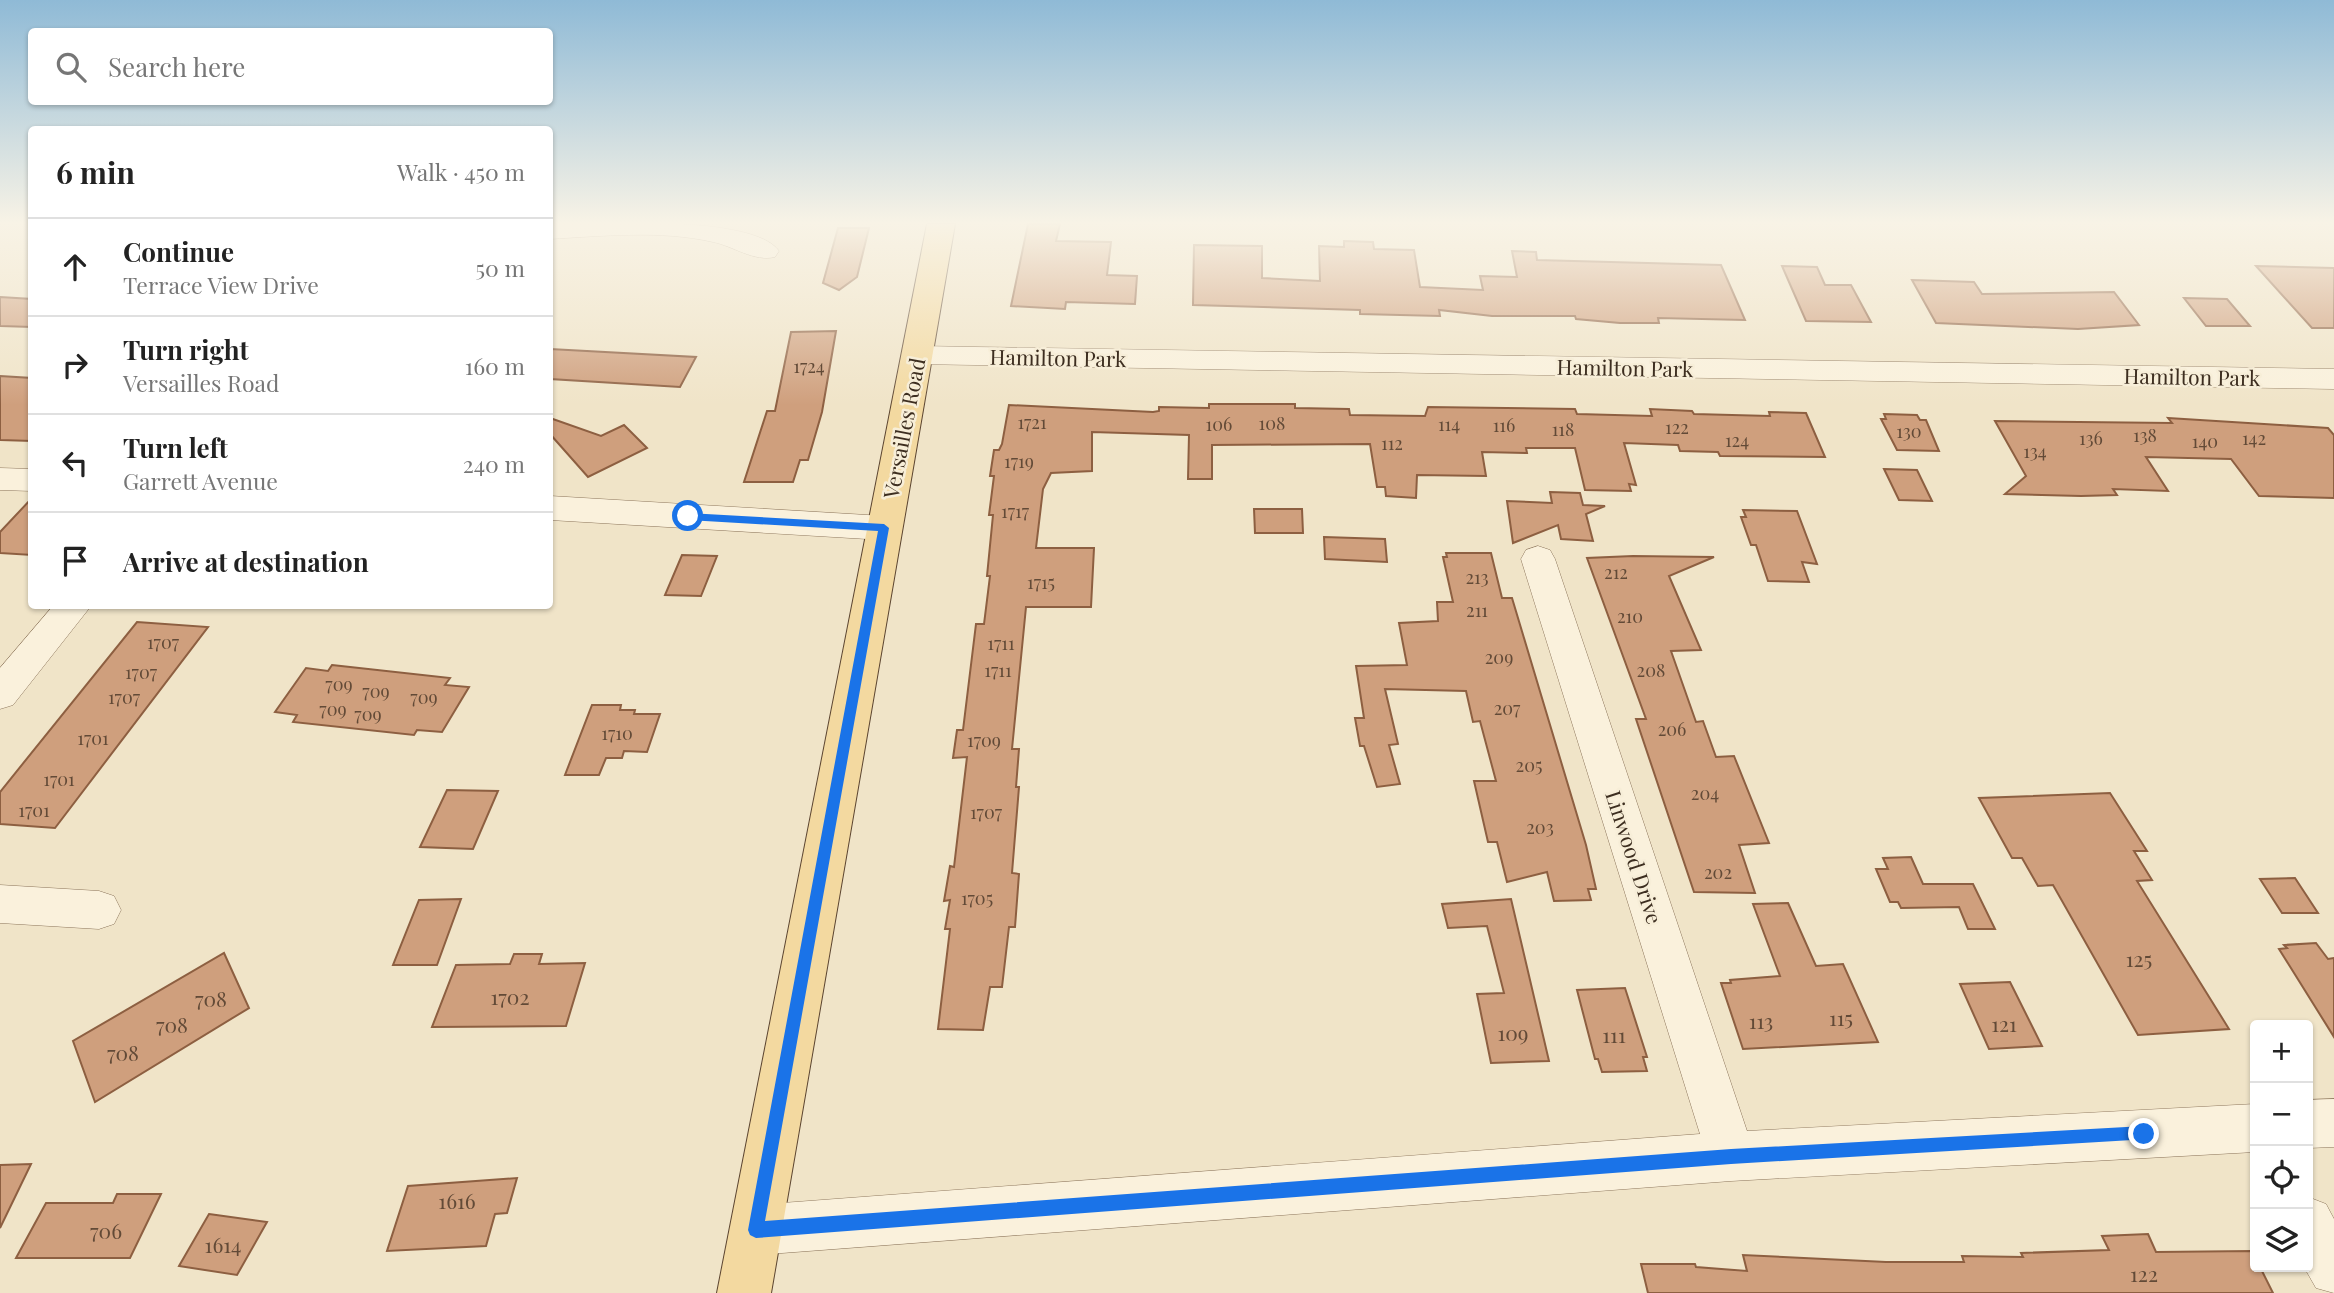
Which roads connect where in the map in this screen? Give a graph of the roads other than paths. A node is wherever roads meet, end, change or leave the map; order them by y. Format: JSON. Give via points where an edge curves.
{"nodes":[{"id":1,"x":930,"y":284,"type":"edge"},
{"id":2,"x":917,"y":355,"type":"junction"},
{"id":3,"x":2334,"y":379,"type":"edge"},
{"id":4,"x":0,"y":479,"type":"edge"},
{"id":5,"x":28,"y":480,"type":"edge"},
{"id":6,"x":553,"y":508,"type":"edge"},
{"id":7,"x":884,"y":528,"type":"junction"},
{"id":8,"x":1538,"y":559,"type":"dead end"},
{"id":9,"x":71,"y":609,"type":"edge"},
{"id":10,"x":0,"y":694,"type":"edge"},
{"id":11,"x":0,"y":904,"type":"edge"},
{"id":12,"x":99,"y":910,"type":"dead end"},
{"id":13,"x":2334,"y":1123,"type":"edge"},
{"id":14,"x":2313,"y":1124,"type":"edge"},
{"id":15,"x":2250,"y":1128,"type":"edge"},
{"id":16,"x":1731,"y":1156,"type":"junction"},
{"id":17,"x":756,"y":1230,"type":"junction"},
{"id":18,"x":2313,"y":1231,"type":"edge"},
{"id":19,"x":2334,"y":1270,"type":"edge"},
{"id":20,"x":744,"y":1293,"type":"edge"}],
"edges":[{"from":1,"to":2,"type":"main road","name":"Versailles Road"},
{"from":2,"to":3,"type":"street","name":"Hamilton Park"},
{"from":2,"to":7,"type":"main road","name":"Versailles Road"},
{"from":4,"to":5,"type":"street"},
{"from":6,"to":7,"type":"street"},
{"from":7,"to":17,"type":"main road","name":"Versailles Road"},
{"from":8,"to":16,"type":"street","name":"Linwood Drive"},
{"from":9,"to":10,"type":"street"},
{"from":11,"to":12,"type":"street"},
{"from":13,"to":14,"type":"street"},
{"from":15,"to":16,"type":"street"},
{"from":16,"to":17,"type":"street"},
{"from":17,"to":20,"type":"main road","name":"Versailles Road"},
{"from":18,"to":19,"type":"street"}]}
